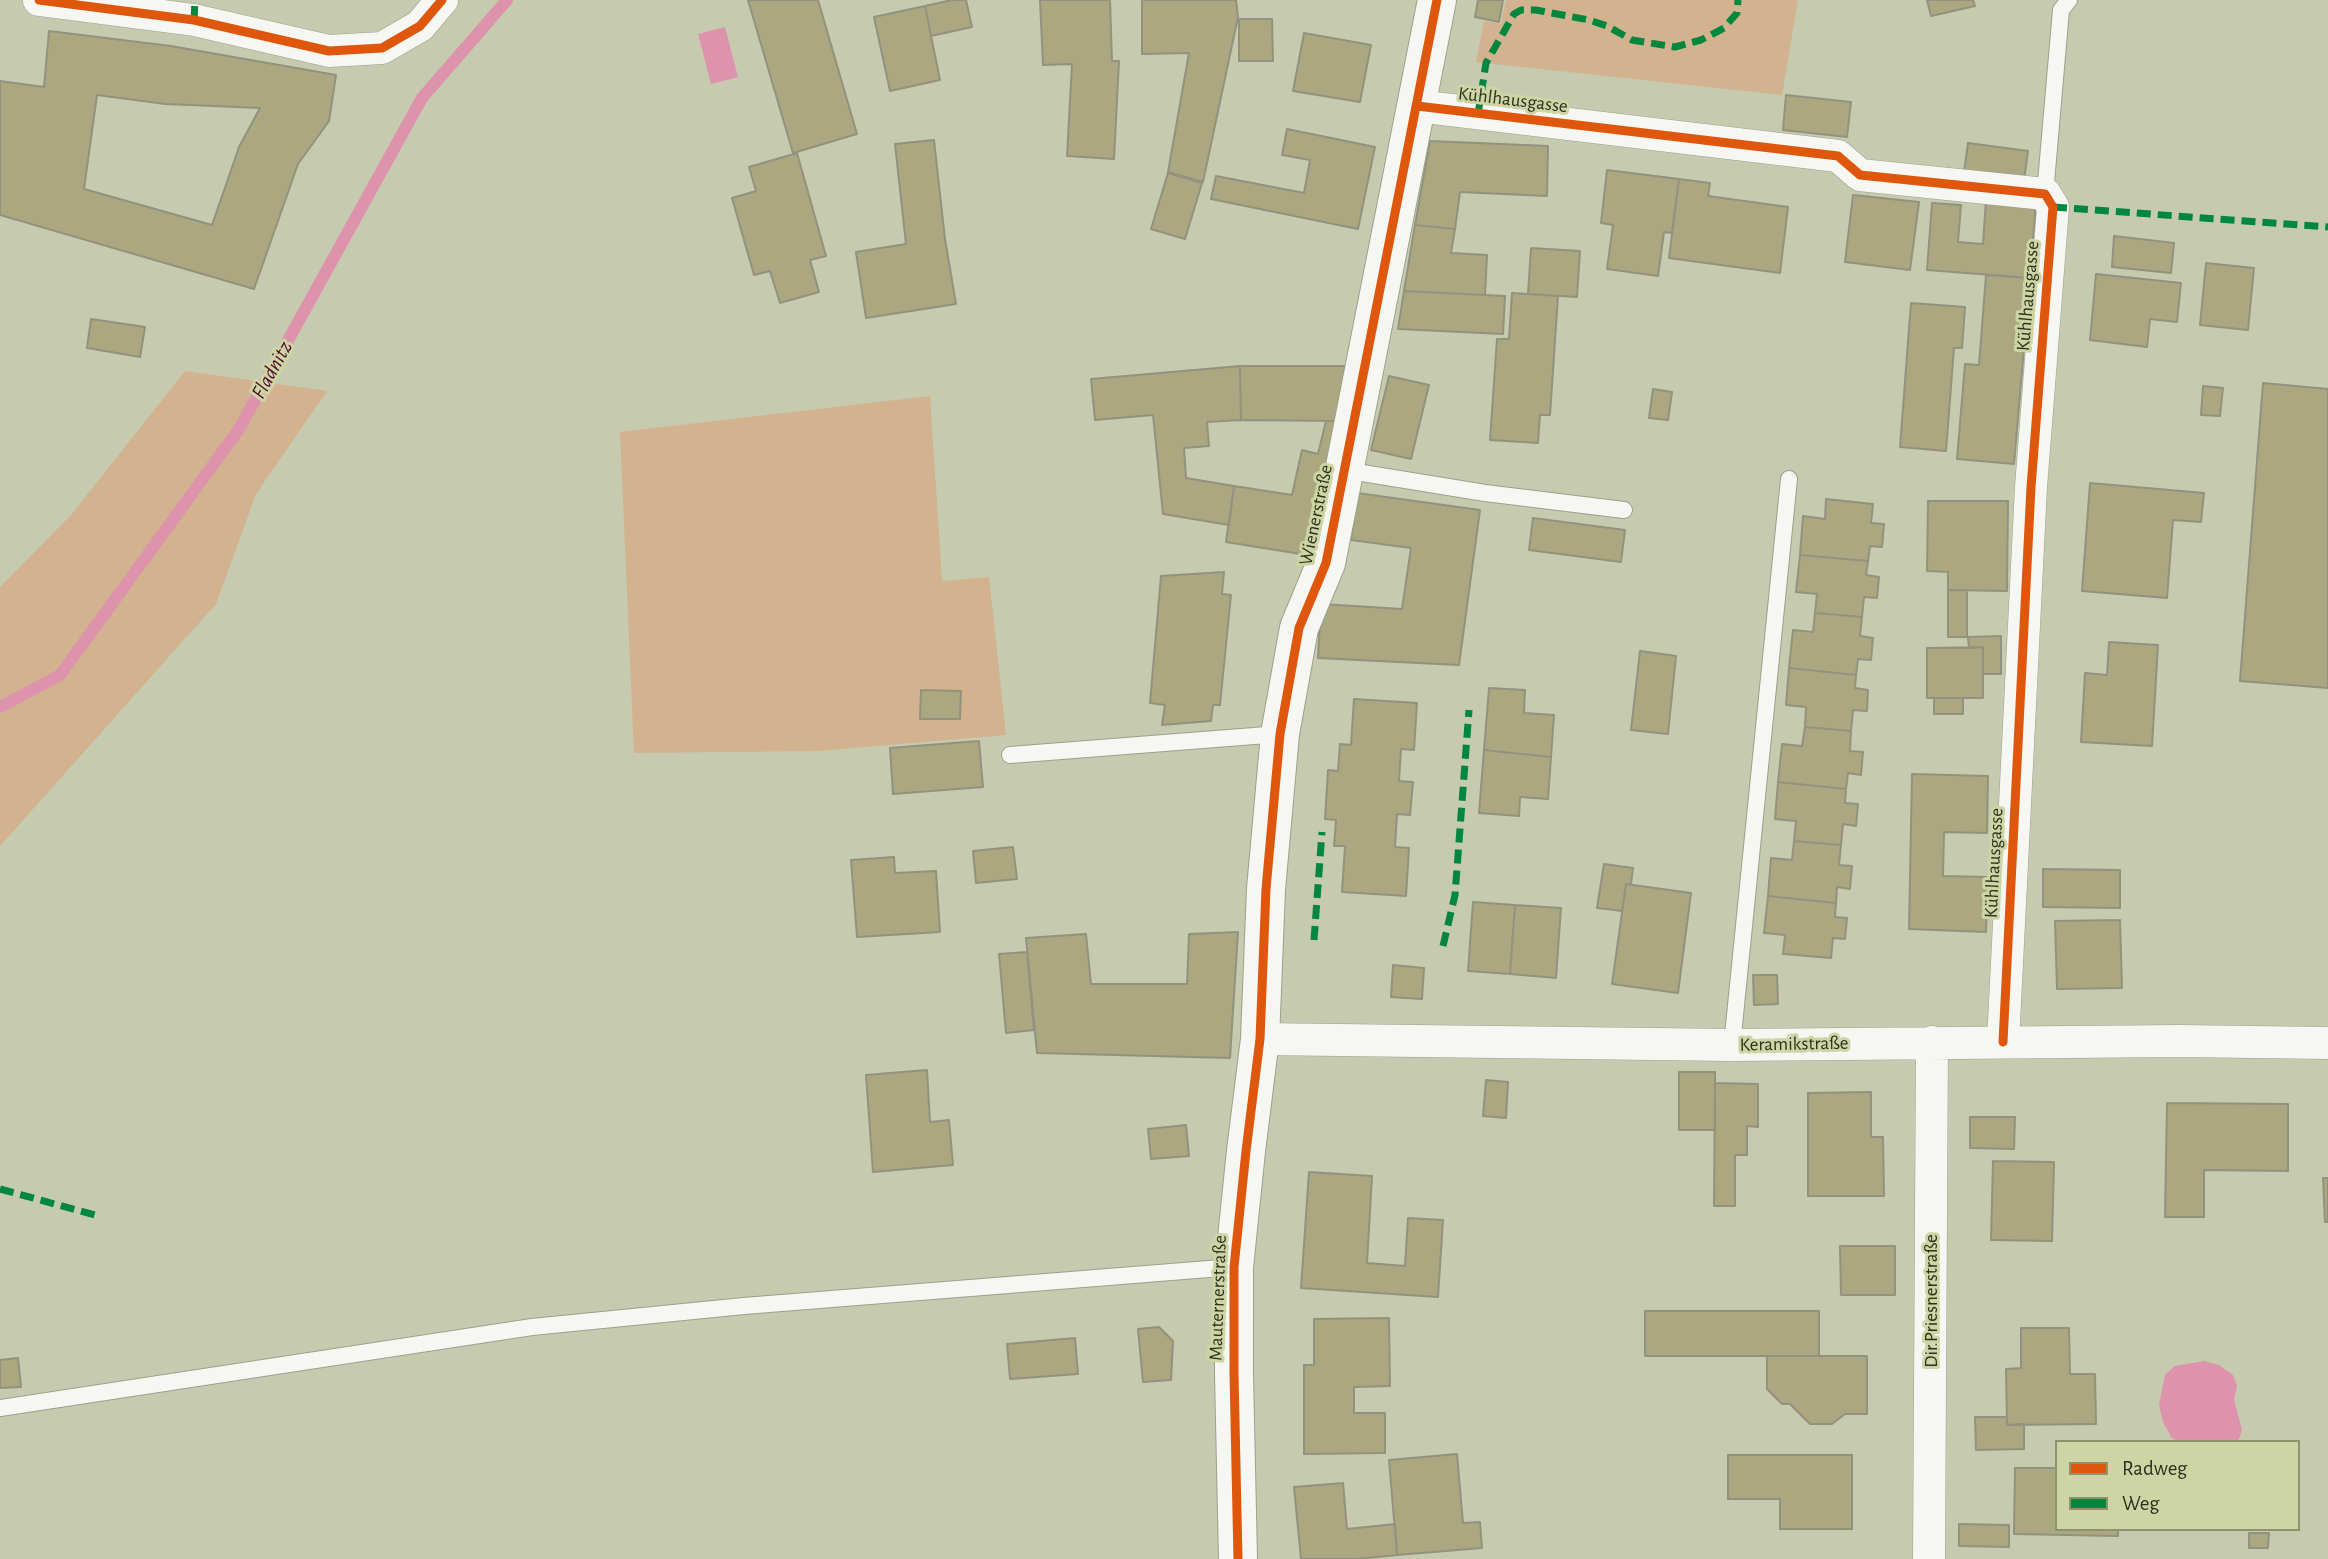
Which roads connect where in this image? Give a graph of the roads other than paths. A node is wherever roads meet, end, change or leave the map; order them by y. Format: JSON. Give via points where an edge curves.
{"nodes":[{"id":1,"x":39,"y":0,"type":"edge"},
{"id":2,"x":442,"y":0,"type":"edge"},
{"id":3,"x":1437,"y":0,"type":"edge"},
{"id":4,"x":2069,"y":0,"type":"edge"},
{"id":5,"x":1417,"y":106,"type":"junction"},
{"id":6,"x":2045,"y":194,"type":"junction"},
{"id":7,"x":1344,"y":470,"type":"junction"},
{"id":8,"x":1790,"y":479,"type":"dead end"},
{"id":9,"x":1624,"y":510,"type":"dead end"},
{"id":10,"x":1280,"y":734,"type":"junction"},
{"id":11,"x":1010,"y":755,"type":"dead end"},
{"id":12,"x":1260,"y":1039,"type":"junction"},
{"id":13,"x":1933,"y":1042,"type":"junction"},
{"id":14,"x":2003,"y":1042,"type":"junction"},
{"id":15,"x":2328,"y":1043,"type":"edge"},
{"id":16,"x":1732,"y":1045,"type":"junction"},
{"id":17,"x":1234,"y":1267,"type":"junction"},
{"id":18,"x":0,"y":1408,"type":"edge"},
{"id":19,"x":1238,"y":1559,"type":"edge"},
{"id":20,"x":1928,"y":1559,"type":"edge"}],
"edges":[{"from":1,"to":2,"type":"street","via":[[194,20],[329,51],[382,48],[420,26]]},
{"from":3,"to":5,"type":"street","name":"Wienerstraße"},
{"from":4,"to":6,"type":"lane","via":[[2061,10]]},
{"from":5,"to":6,"type":"street","name":"Kühlhausgasse","via":[[1838,156],[1860,175]]},
{"from":5,"to":7,"type":"street","name":"Wienerstraße"},
{"from":6,"to":14,"type":"street","name":"Kühlhausgasse","via":[[2053,207],[2031,487]]},
{"from":7,"to":9,"type":"lane"},
{"from":7,"to":10,"type":"street","name":"Wienerstraße","via":[[1326,563],[1299,628]]},
{"from":8,"to":16,"type":"lane"},
{"from":10,"to":11,"type":"lane"},
{"from":10,"to":12,"type":"street","name":"Wienerstraße","via":[[1266,889]]},
{"from":12,"to":16,"type":"street","name":"Keramikstraße"},
{"from":12,"to":17,"type":"street","name":"Mauternerstraße"},
{"from":13,"to":14,"type":"street","name":"Keramikstraße"},
{"from":13,"to":16,"type":"street","name":"Keramikstraße"},
{"from":13,"to":20,"type":"street","name":"Dir.Priesnerstraße"},
{"from":14,"to":15,"type":"street","name":"Keramikstraße"},
{"from":17,"to":18,"type":"lane","via":[[757,1304],[532,1327]]},
{"from":17,"to":19,"type":"street","name":"Mauternerstraße"}]}
